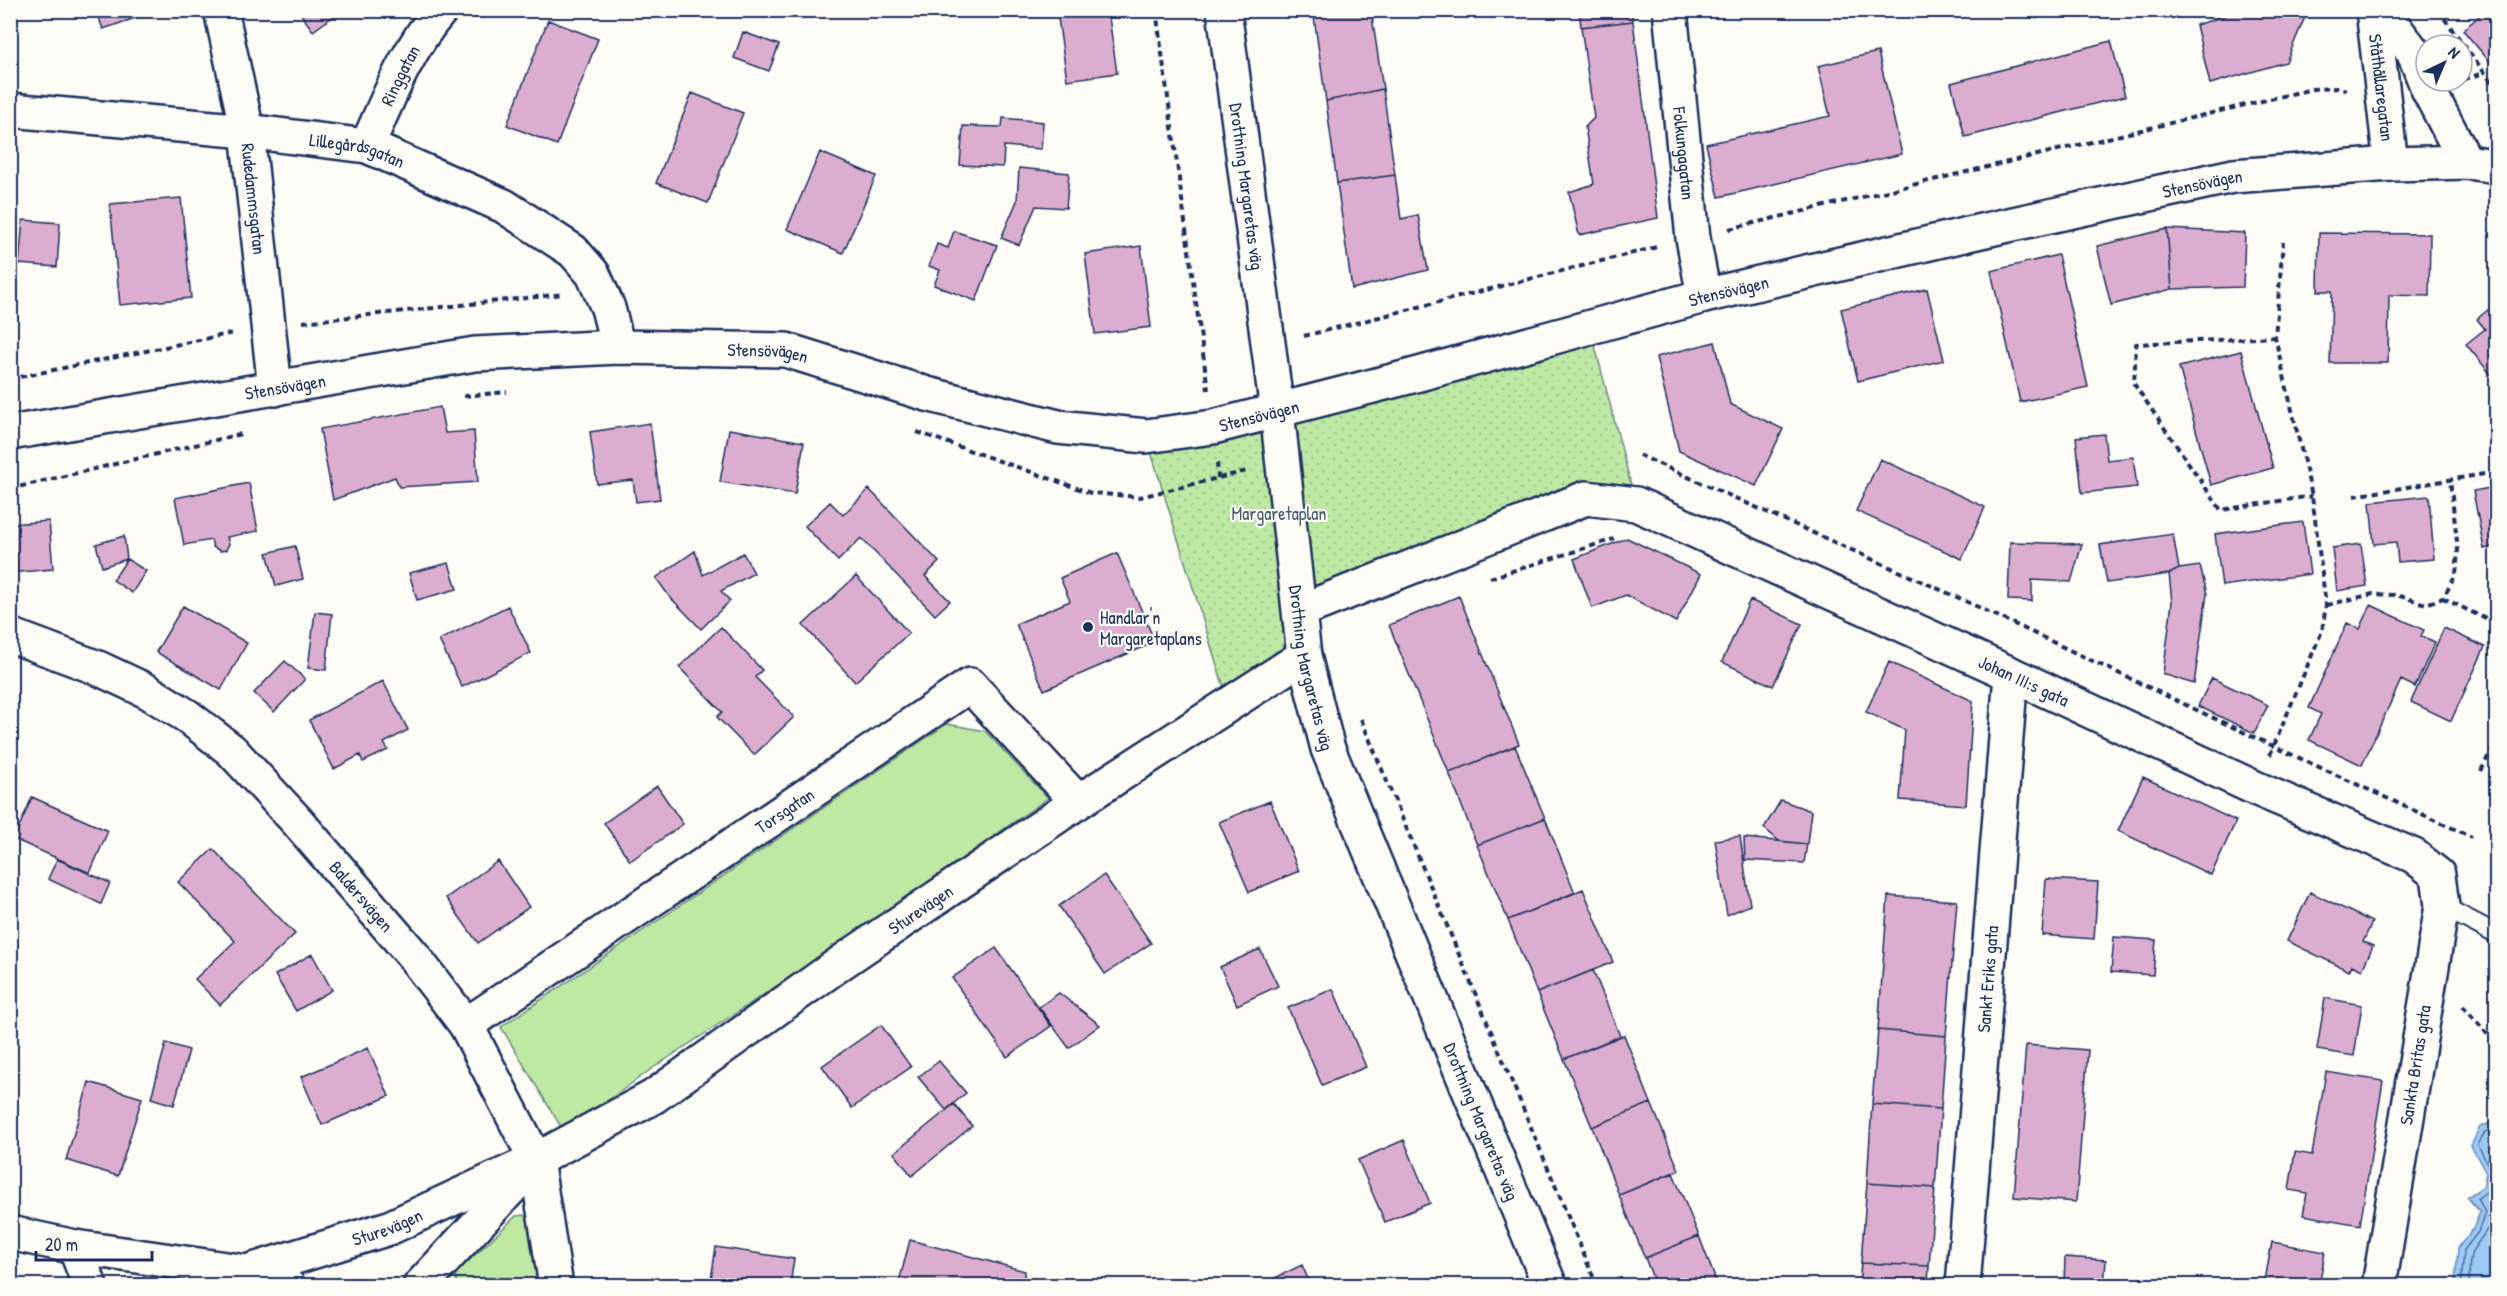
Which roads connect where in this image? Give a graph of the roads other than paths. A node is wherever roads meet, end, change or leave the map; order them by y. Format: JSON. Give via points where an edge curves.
{"nodes":[{"id":1,"x":221,"y":10,"type":"edge"},
{"id":2,"x":441,"y":10,"type":"edge"},
{"id":3,"x":1224,"y":10,"type":"edge"},
{"id":4,"x":1670,"y":10,"type":"edge"},
{"id":5,"x":2373,"y":10,"type":"edge"},
{"id":6,"x":2381,"y":10,"type":"edge"},
{"id":7,"x":10,"y":110,"type":"edge"},
{"id":8,"x":247,"y":131,"type":"junction"},
{"id":9,"x":367,"y":146,"type":"junction"},
{"id":10,"x":2391,"y":164,"type":"junction"},
{"id":11,"x":2481,"y":164,"type":"edge"},
{"id":12,"x":1704,"y":296,"type":"junction"},
{"id":13,"x":618,"y":346,"type":"junction"},
{"id":14,"x":275,"y":389,"type":"junction"},
{"id":15,"x":1276,"y":411,"type":"junction"},
{"id":16,"x":10,"y":433,"type":"edge"},
{"id":17,"x":1300,"y":611,"type":"junction"},
{"id":18,"x":10,"y":635,"type":"edge"},
{"id":19,"x":1304,"y":656,"type":"junction"},
{"id":20,"x":2012,"y":674,"type":"junction"},
{"id":21,"x":1078,"y":802,"type":"junction"},
{"id":22,"x":2414,"y":856,"type":"joint"},
{"id":23,"x":2442,"y":906,"type":"junction"},
{"id":24,"x":2496,"y":934,"type":"edge"},
{"id":25,"x":466,"y":1025,"type":"junction"},
{"id":26,"x":536,"y":1161,"type":"junction"},
{"id":27,"x":10,"y":1233,"type":"edge"},
{"id":28,"x":75,"y":1247,"type":"junction"},
{"id":29,"x":242,"y":1279,"type":"edge"},
{"id":30,"x":90,"y":1286,"type":"edge"},
{"id":31,"x":288,"y":1286,"type":"edge"},
{"id":32,"x":420,"y":1286,"type":"edge"},
{"id":33,"x":556,"y":1286,"type":"edge"},
{"id":34,"x":1550,"y":1286,"type":"edge"},
{"id":35,"x":1963,"y":1286,"type":"edge"},
{"id":36,"x":2379,"y":1286,"type":"edge"}],
"edges":[{"from":1,"to":8,"type":"street","name":"Rudedammsgatan"},
{"from":2,"to":9,"type":"street","name":"Ringgatan","via":[[400,72]]},
{"from":3,"to":15,"type":"street","name":"Drottning Margaretas väg"},
{"from":4,"to":12,"type":"street","name":"Folkungagatan","via":[[1693,238]]},
{"from":5,"to":10,"type":"street","name":"Ståthållaregatan"},
{"from":6,"to":11,"type":"street","name":"Ståthållaregatan","via":[[2414,53],[2428,89]]},
{"from":7,"to":8,"type":"street","name":"Lillegårdsgatan"},
{"from":8,"to":9,"type":"street","name":"Lillegårdsgatan"},
{"from":8,"to":14,"type":"street","name":"Rudedammsgatan"},
{"from":9,"to":13,"type":"street","name":"Lillegårdsgatan","via":[[504,206],[573,251],[593,274]]},
{"from":10,"to":11,"type":"street","name":"Stensövägen"},
{"from":10,"to":12,"type":"street","name":"Stensövägen","via":[[2233,176]]},
{"from":12,"to":15,"type":"street","name":"Stensövägen"},
{"from":13,"to":14,"type":"street","name":"Stensövägen","via":[[475,354]]},
{"from":13,"to":15,"type":"street","name":"Stensövägen","via":[[786,350],[927,394],[1058,427],[1146,436],[1213,427]]},
{"from":14,"to":16,"type":"street","name":"Stensövägen"},
{"from":15,"to":17,"type":"street","name":"Drottning Margaretas väg"},
{"from":17,"to":19,"type":"street","name":"Drottning Margaretas väg"},
{"from":17,"to":20,"type":"street","name":"Johan III:s gata","via":[[1586,498],[1636,504]]},
{"from":18,"to":25,"type":"street","name":"Baldersvägen","via":[[147,690],[231,750],[412,954]]},
{"from":19,"to":21,"type":"street","name":"Sturevägen"},
{"from":19,"to":34,"type":"street","name":"Drottning Margaretas väg","via":[[1328,749]]},
{"from":20,"to":22,"type":"street","name":"Johan III:s gata","via":[[2255,789]]},
{"from":20,"to":35,"type":"street","name":"Sankt Eriks gata"},
{"from":21,"to":25,"type":"street","name":"Torsgatan","via":[[970,685]]},
{"from":21,"to":26,"type":"street","name":"Sturevägen","via":[[842,962],[653,1097]]},
{"from":22,"to":23,"type":"street","name":"Sankta Britas gata","via":[[2438,875]]},
{"from":23,"to":24,"type":"lane"},
{"from":23,"to":36,"type":"street","name":"Sankta Britas gata"},
{"from":25,"to":26,"type":"street","name":"Baldersvägen"},
{"from":26,"to":29,"type":"street","name":"Sturevägen","via":[[388,1228]]},
{"from":26,"to":32,"type":"street","name":"Sturevägen"},
{"from":26,"to":33,"type":"street","name":"Baldersvägen"},
{"from":27,"to":28,"type":"street"},
{"from":28,"to":29,"type":"street"},
{"from":28,"to":30,"type":"street"},
{"from":29,"to":31,"type":"street"}]}
